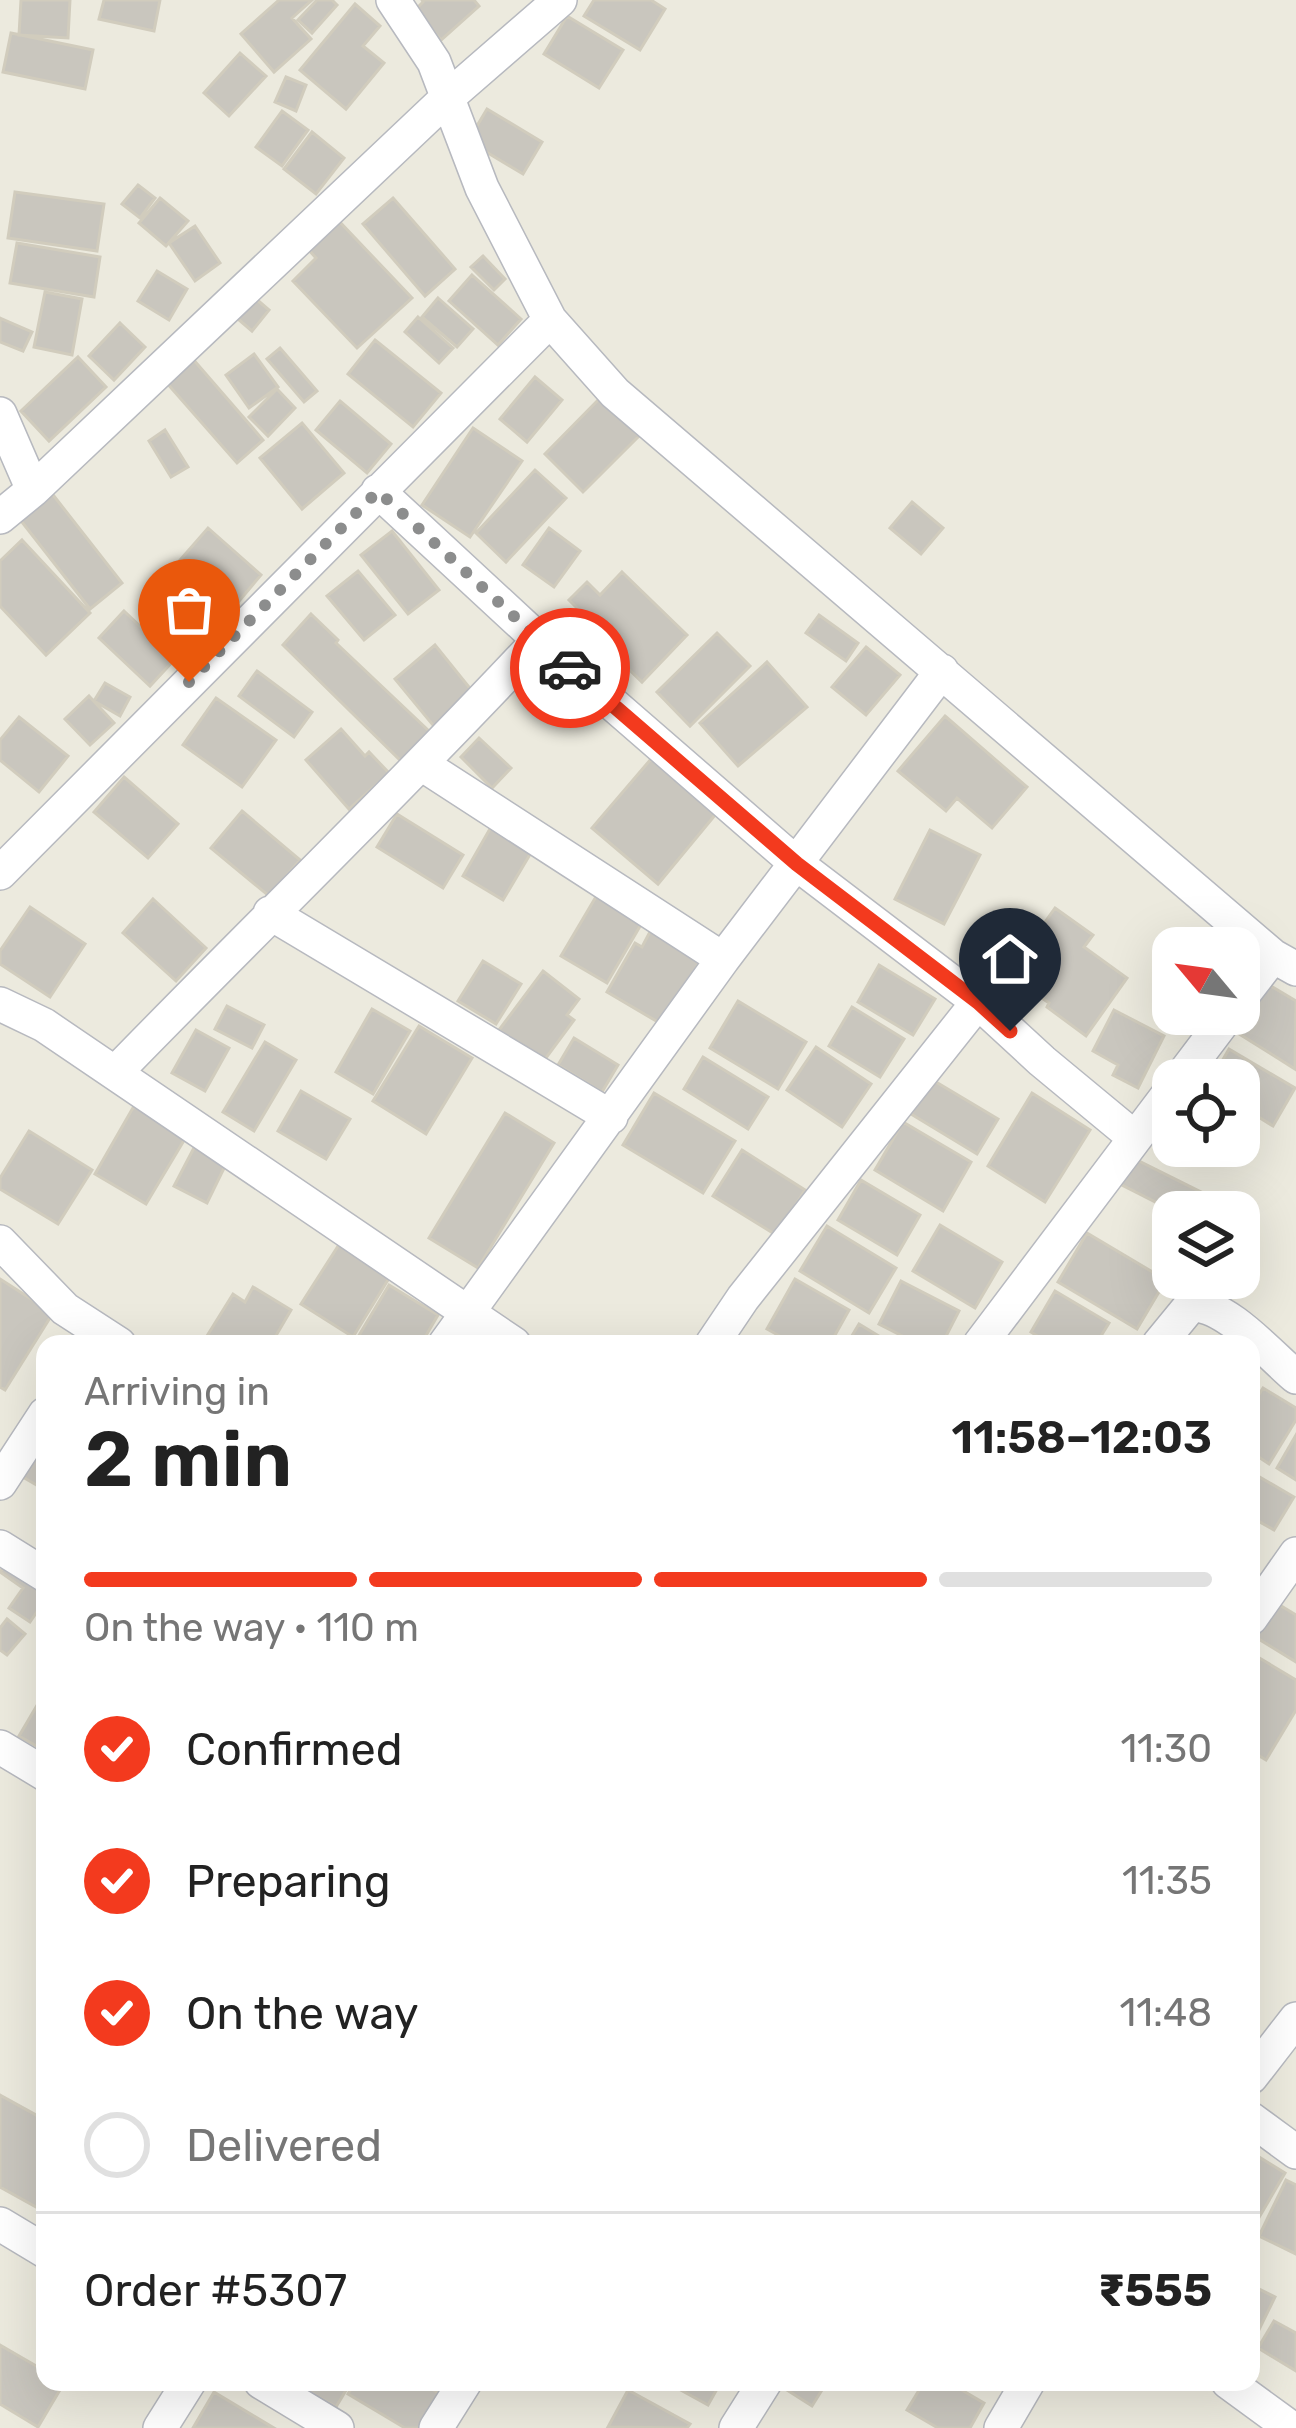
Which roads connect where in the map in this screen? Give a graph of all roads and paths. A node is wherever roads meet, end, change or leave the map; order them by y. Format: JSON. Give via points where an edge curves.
{"nodes":[{"id":1,"x":393,"y":0,"type":"edge"},
{"id":2,"x":560,"y":0,"type":"edge"},
{"id":3,"x":446,"y":99,"type":"junction"},
{"id":4,"x":550,"y":320,"type":"junction"},
{"id":5,"x":0,"y":414,"type":"edge"},
{"id":6,"x":33,"y":490,"type":"junction"},
{"id":7,"x":378,"y":491,"type":"junction"},
{"id":8,"x":0,"y":518,"type":"edge"},
{"id":9,"x":538,"y":640,"type":"junction"},
{"id":10,"x":942,"y":671,"type":"junction"},
{"id":11,"x":423,"y":765,"type":"junction"},
{"id":12,"x":797,"y":864,"type":"junction"},
{"id":13,"x":0,"y":873,"type":"edge"},
{"id":14,"x":270,"y":913,"type":"junction"},
{"id":15,"x":723,"y":959,"type":"junction"},
{"id":16,"x":1284,"y":963,"type":"edge"},
{"id":17,"x":1260,"y":983,"type":"edge"},
{"id":18,"x":978,"y":1002,"type":"junction"},
{"id":19,"x":0,"y":1004,"type":"edge"},
{"id":20,"x":115,"y":1073,"type":"junction"},
{"id":21,"x":1152,"y":1116,"type":"edge"},
{"id":22,"x":611,"y":1117,"type":"junction"},
{"id":23,"x":1135,"y":1138,"type":"junction"},
{"id":24,"x":0,"y":1242,"type":"edge"},
{"id":25,"x":469,"y":1312,"type":"junction"},
{"id":26,"x":97,"y":1335,"type":"edge"},
{"id":27,"x":452,"y":1335,"type":"edge"},
{"id":28,"x":501,"y":1335,"type":"edge"},
{"id":29,"x":718,"y":1335,"type":"edge"},
{"id":30,"x":987,"y":1335,"type":"edge"},
{"id":31,"x":1166,"y":1335,"type":"edge"},
{"id":32,"x":1247,"y":1335,"type":"edge"},
{"id":33,"x":1260,"y":1346,"type":"edge"},
{"id":34,"x":1296,"y":1377,"type":"edge"},
{"id":35,"x":36,"y":1428,"type":"edge"},
{"id":36,"x":0,"y":1483,"type":"edge"},
{"id":37,"x":0,"y":1546,"type":"edge"},
{"id":38,"x":1296,"y":1554,"type":"edge"},
{"id":39,"x":36,"y":1569,"type":"edge"},
{"id":40,"x":1260,"y":1605,"type":"edge"},
{"id":41,"x":0,"y":1747,"type":"edge"},
{"id":42,"x":36,"y":1769,"type":"edge"},
{"id":43,"x":1296,"y":2019,"type":"edge"},
{"id":44,"x":1260,"y":2065,"type":"edge"},
{"id":45,"x":1260,"y":2126,"type":"edge"},
{"id":46,"x":1296,"y":2152,"type":"edge"},
{"id":47,"x":0,"y":2224,"type":"edge"},
{"id":48,"x":36,"y":2246,"type":"edge"},
{"id":49,"x":183,"y":2391,"type":"edge"},
{"id":50,"x":276,"y":2391,"type":"edge"},
{"id":51,"x":459,"y":2391,"type":"edge"},
{"id":52,"x":759,"y":2391,"type":"edge"},
{"id":53,"x":1023,"y":2391,"type":"edge"},
{"id":54,"x":1240,"y":2391,"type":"edge"},
{"id":55,"x":1296,"y":2417,"type":"edge"},
{"id":56,"x":1290,"y":2427,"type":"edge"},
{"id":57,"x":160,"y":2428,"type":"edge"},
{"id":58,"x":337,"y":2428,"type":"edge"},
{"id":59,"x":436,"y":2428,"type":"edge"},
{"id":60,"x":736,"y":2428,"type":"edge"},
{"id":61,"x":1001,"y":2428,"type":"edge"}],
"edges":[{"from":1,"to":3,"type":"street","via":[[434,62]]},
{"from":2,"to":3,"type":"street"},
{"from":3,"to":4,"type":"street"},
{"from":3,"to":6,"type":"street"},
{"from":4,"to":7,"type":"street"},
{"from":4,"to":10,"type":"street","via":[[615,393]]},
{"from":5,"to":6,"type":"street"},
{"from":6,"to":8,"type":"street"},
{"from":7,"to":9,"type":"street"},
{"from":7,"to":13,"type":"street"},
{"from":9,"to":11,"type":"street"},
{"from":9,"to":12,"type":"street"},
{"from":10,"to":12,"type":"street"},
{"from":10,"to":16,"type":"street"},
{"from":11,"to":14,"type":"street"},
{"from":11,"to":15,"type":"street"},
{"from":12,"to":15,"type":"street"},
{"from":12,"to":18,"type":"street"},
{"from":14,"to":20,"type":"street"},
{"from":14,"to":22,"type":"street"},
{"from":15,"to":22,"type":"street"},
{"from":16,"to":17,"type":"street"},
{"from":18,"to":23,"type":"street"},
{"from":18,"to":29,"type":"street"},
{"from":19,"to":20,"type":"street"},
{"from":20,"to":25,"type":"street"},
{"from":21,"to":23,"type":"street"},
{"from":22,"to":25,"type":"street"},
{"from":23,"to":30,"type":"street"},
{"from":24,"to":26,"type":"street"},
{"from":25,"to":27,"type":"street"},
{"from":25,"to":28,"type":"street"},
{"from":31,"to":32,"type":"street","via":[[1191,1305],[1205,1304]]},
{"from":33,"to":34,"type":"street"},
{"from":35,"to":36,"type":"street"},
{"from":37,"to":39,"type":"street"},
{"from":38,"to":40,"type":"street"},
{"from":41,"to":42,"type":"street"},
{"from":43,"to":44,"type":"street"},
{"from":45,"to":46,"type":"street"},
{"from":47,"to":48,"type":"street"},
{"from":49,"to":57,"type":"street"},
{"from":50,"to":58,"type":"street"},
{"from":51,"to":59,"type":"street"},
{"from":52,"to":60,"type":"street"},
{"from":53,"to":61,"type":"street"},
{"from":54,"to":56,"type":"street"},
{"from":55,"to":56,"type":"street"}]}
